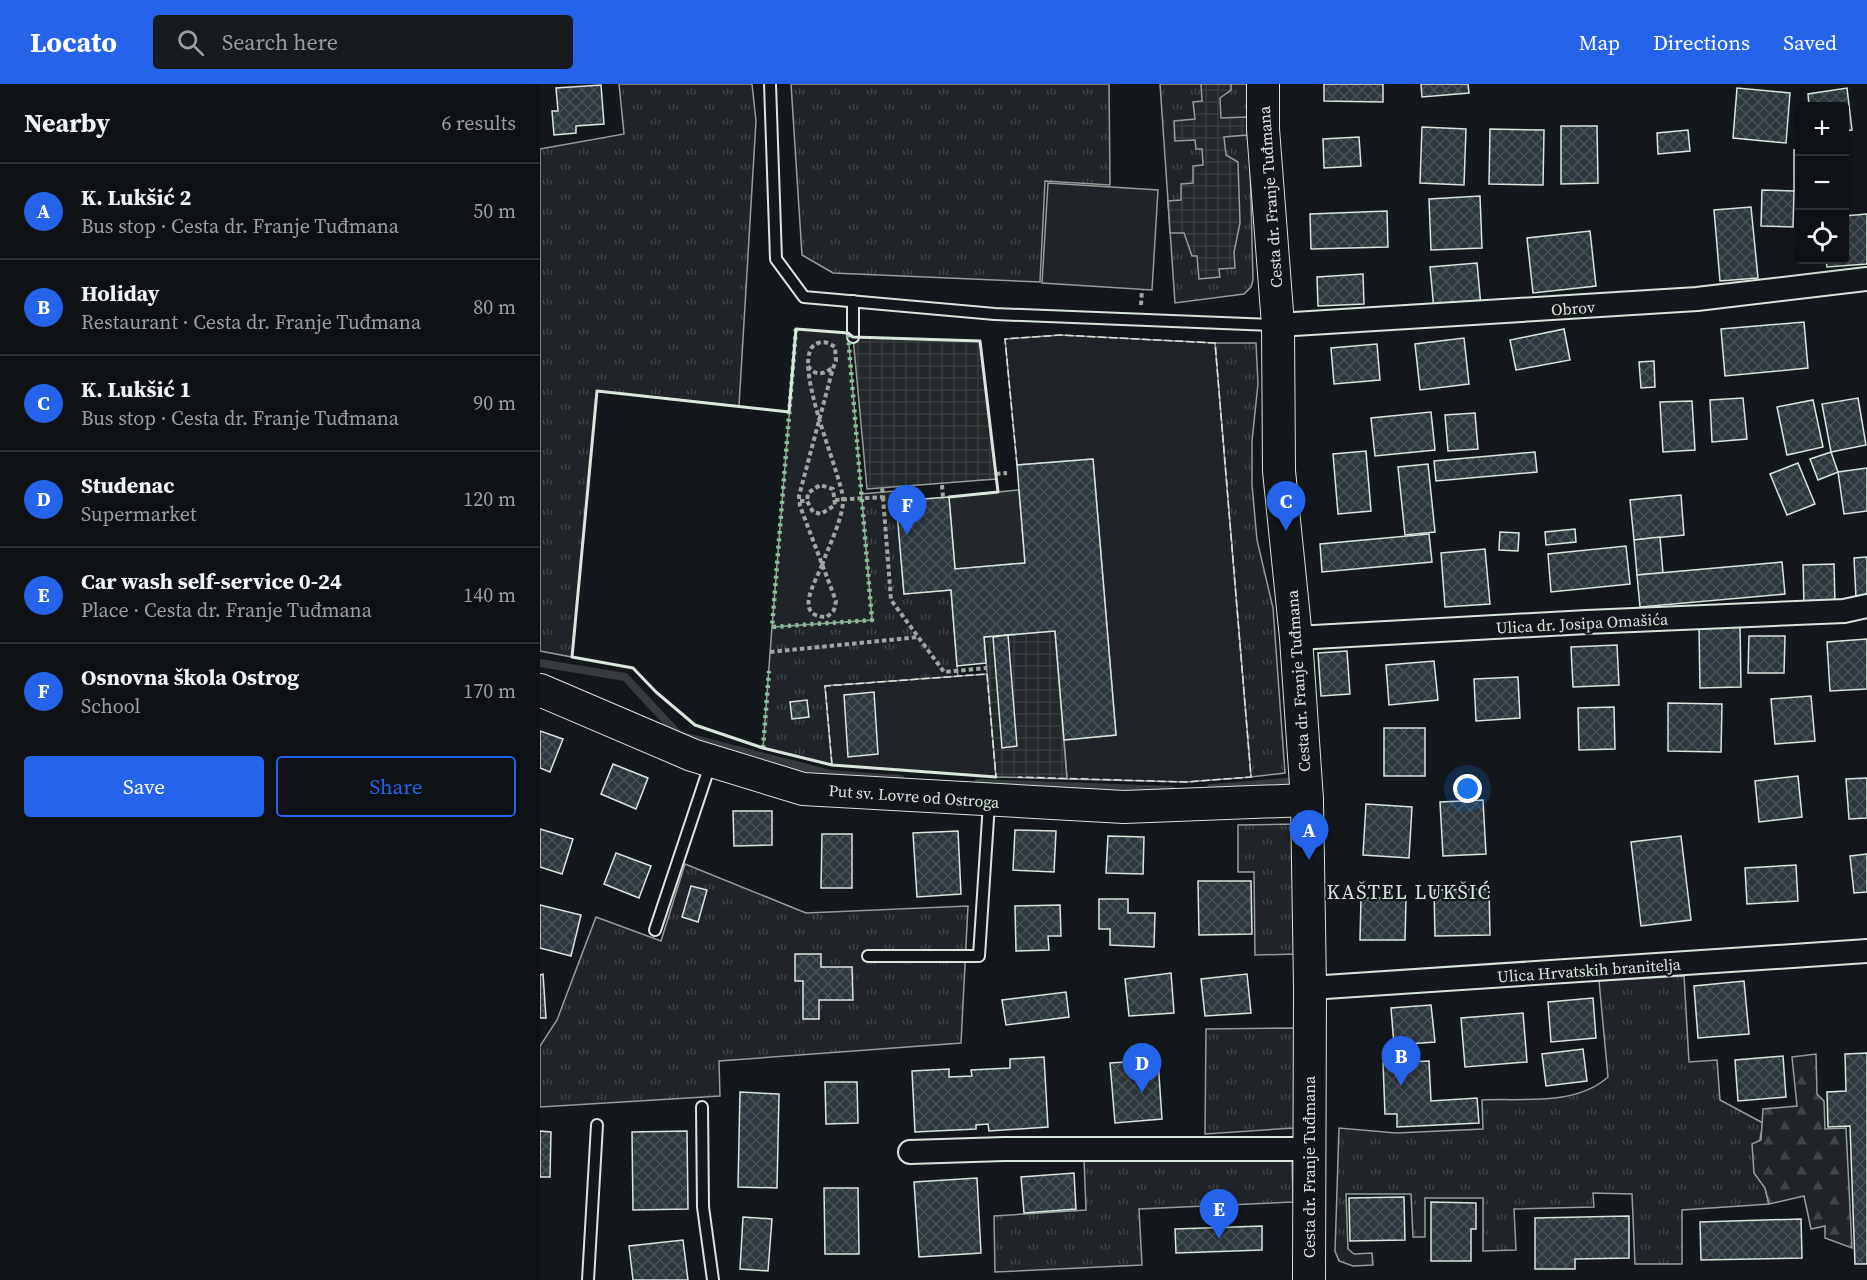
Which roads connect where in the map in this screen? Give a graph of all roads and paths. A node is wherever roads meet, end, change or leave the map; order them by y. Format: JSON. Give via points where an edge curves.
{"nodes":[{"id":1,"x":770,"y":84,"type":"edge"},
{"id":2,"x":1263,"y":84,"type":"edge"},
{"id":3,"x":1867,"y":279,"type":"edge"},
{"id":4,"x":853,"y":301,"type":"junction"},
{"id":5,"x":1278,"y":325,"type":"junction"},
{"id":6,"x":853,"y":338,"type":"dead end"},
{"id":7,"x":807,"y":364,"type":"junction"},
{"id":8,"x":833,"y":368,"type":"junction"},
{"id":9,"x":819,"y":419,"type":"junction"},
{"id":10,"x":1007,"y":473,"type":"dead end"},
{"id":11,"x":996,"y":474,"type":"dead end"},
{"id":12,"x":942,"y":485,"type":"dead end"},
{"id":13,"x":882,"y":487,"type":"dead end"},
{"id":14,"x":883,"y":497,"type":"junction"},
{"id":15,"x":943,"y":498,"type":"dead end"},
{"id":16,"x":835,"y":500,"type":"junction"},
{"id":17,"x":843,"y":500,"type":"junction"},
{"id":18,"x":800,"y":501,"type":"junction"},
{"id":19,"x":807,"y":501,"type":"junction"},
{"id":20,"x":822,"y":566,"type":"junction"},
{"id":21,"x":1867,"y":606,"type":"edge"},
{"id":22,"x":919,"y":637,"type":"junction"},
{"id":23,"x":1296,"y":638,"type":"junction"},
{"id":24,"x":770,"y":652,"type":"dead end"},
{"id":25,"x":987,"y":669,"type":"dead end"},
{"id":26,"x":540,"y":690,"type":"edge"},
{"id":27,"x":712,"y":759,"type":"junction"},
{"id":28,"x":990,"y":800,"type":"junction"},
{"id":29,"x":1307,"y":800,"type":"junction"},
{"id":30,"x":656,"y":930,"type":"dead end"},
{"id":31,"x":1867,"y":951,"type":"edge"},
{"id":32,"x":868,"y":956,"type":"dead end"},
{"id":33,"x":1310,"y":988,"type":"junction"},
{"id":34,"x":702,"y":1107,"type":"dead end"},
{"id":35,"x":597,"y":1125,"type":"dead end"},
{"id":36,"x":1309,"y":1149,"type":"junction"},
{"id":37,"x":910,"y":1152,"type":"dead end"},
{"id":38,"x":588,"y":1280,"type":"edge"},
{"id":39,"x":713,"y":1280,"type":"edge"},
{"id":40,"x":1309,"y":1280,"type":"edge"}],
"edges":[{"from":1,"to":4,"type":"lane","via":[[776,259],[804,297]]},
{"from":2,"to":5,"type":"main road","name":"Cesta dr. Franje Tuđmana","via":[[1255,128]]},
{"from":3,"to":5,"type":"street","name":"Obrov","via":[[1697,299]]},
{"from":4,"to":5,"type":"lane","via":[[995,314]]},
{"from":4,"to":6,"type":"lane"},
{"from":5,"to":23,"type":"main road","name":"Cesta dr. Franje Tuđmana","via":[[1279,471]]},
{"from":7,"to":8,"type":"path","via":[[818,373]]},
{"from":7,"to":8,"type":"path","via":[[808,350],[814,344],[828,342],[835,347]]},
{"from":7,"to":9,"type":"path"},
{"from":8,"to":9,"type":"path"},
{"from":9,"to":17,"type":"path"},
{"from":9,"to":18,"type":"path"},
{"from":10,"to":11,"type":"path"},
{"from":12,"to":15,"type":"path"},
{"from":13,"to":14,"type":"path"},
{"from":14,"to":17,"type":"path"},
{"from":14,"to":22,"type":"path","via":[[891,600]]},
{"from":16,"to":17,"type":"path"},
{"from":16,"to":19,"type":"path","via":[[830,511],[821,514],[813,512]]},
{"from":16,"to":19,"type":"path","via":[[833,489],[820,485],[808,493]]},
{"from":17,"to":20,"type":"path"},
{"from":18,"to":19,"type":"path"},
{"from":18,"to":20,"type":"path"},
{"from":20,"to":20,"type":"path","via":[[836,601],[827,617],[810,612],[808,603]]},
{"from":21,"to":23,"type":"street","name":"Ulica dr. Josipa Omašića","via":[[1844,611]]},
{"from":22,"to":24,"type":"path"},
{"from":22,"to":25,"type":"path","via":[[944,672]]},
{"from":23,"to":29,"type":"main road","name":"Cesta dr. Franje Tuđmana"},
{"from":26,"to":27,"type":"main road","name":"Put sv. Lovre od Ostroga","via":[[692,755]]},
{"from":27,"to":28,"type":"main road","name":"Put sv. Lovre od Ostroga","via":[[803,789]]},
{"from":27,"to":30,"type":"lane"},
{"from":28,"to":29,"type":"main road","name":"Put sv. Lovre od Ostroga","via":[[1124,807]]},
{"from":28,"to":32,"type":"lane","via":[[979,956]]},
{"from":29,"to":33,"type":"main road","name":"Cesta dr. Franje Tuđmana"},
{"from":31,"to":33,"type":"street","name":"Ulica Hrvatskih branitelja"},
{"from":33,"to":36,"type":"main road","name":"Cesta dr. Franje Tuđmana"},
{"from":34,"to":39,"type":"lane","via":[[703,1207]]},
{"from":35,"to":38,"type":"lane"},
{"from":36,"to":37,"type":"street"},
{"from":36,"to":40,"type":"main road","name":"Cesta dr. Franje Tuđmana"}]}
